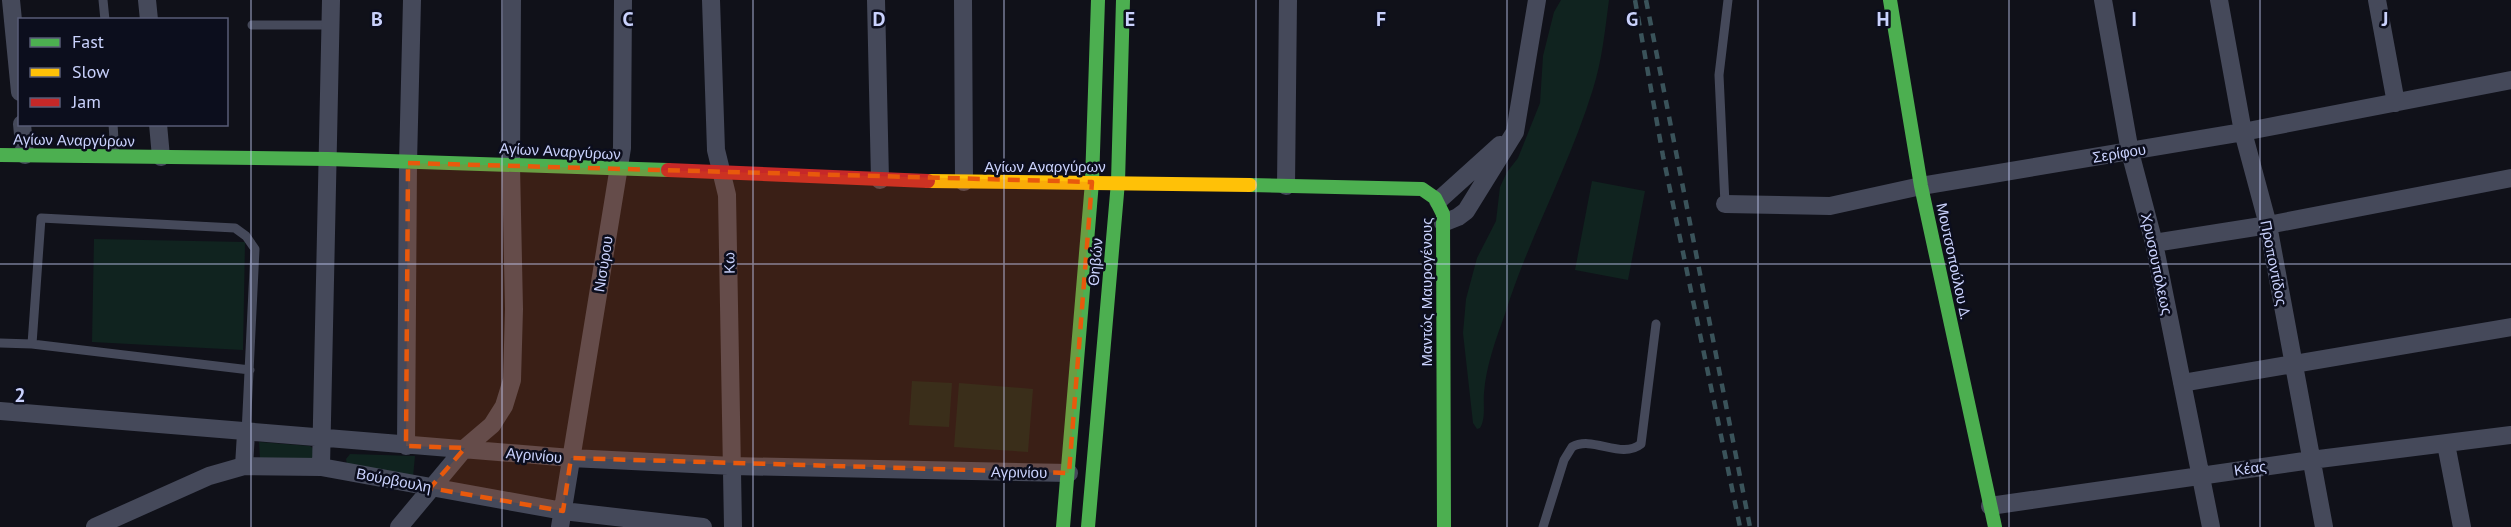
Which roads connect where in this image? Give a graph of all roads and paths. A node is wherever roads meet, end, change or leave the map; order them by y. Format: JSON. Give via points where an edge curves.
{"nodes":[{"id":1,"x":11,"y":0,"type":"edge"},
{"id":2,"x":103,"y":0,"type":"edge"},
{"id":3,"x":147,"y":0,"type":"edge"},
{"id":4,"x":331,"y":0,"type":"edge"},
{"id":5,"x":412,"y":0,"type":"edge"},
{"id":6,"x":512,"y":0,"type":"edge"},
{"id":7,"x":623,"y":0,"type":"edge"},
{"id":8,"x":711,"y":0,"type":"edge"},
{"id":9,"x":876,"y":0,"type":"edge"},
{"id":10,"x":963,"y":0,"type":"edge"},
{"id":11,"x":1098,"y":0,"type":"edge"},
{"id":12,"x":1123,"y":0,"type":"edge"},
{"id":13,"x":1288,"y":0,"type":"edge"},
{"id":14,"x":1537,"y":0,"type":"edge"},
{"id":15,"x":1728,"y":0,"type":"edge"},
{"id":16,"x":1890,"y":0,"type":"edge"},
{"id":17,"x":2103,"y":0,"type":"edge"},
{"id":18,"x":2219,"y":0,"type":"edge"},
{"id":19,"x":2377,"y":0,"type":"edge"},
{"id":20,"x":105,"y":18,"type":"edge"},
{"id":21,"x":149,"y":18,"type":"edge"},
{"id":22,"x":252,"y":25,"type":"dead end"},
{"id":23,"x":330,"y":25,"type":"junction"},
{"id":24,"x":18,"y":72,"type":"edge"},
{"id":25,"x":2511,"y":80,"type":"edge"},
{"id":26,"x":2396,"y":103,"type":"junction"},
{"id":27,"x":22,"y":126,"type":"edge"},
{"id":28,"x":113,"y":126,"type":"edge"},
{"id":29,"x":158,"y":126,"type":"edge"},
{"id":30,"x":1515,"y":132,"type":"junction"},
{"id":31,"x":2243,"y":132,"type":"junction"},
{"id":32,"x":2130,"y":152,"type":"junction"},
{"id":33,"x":0,"y":155,"type":"edge"},
{"id":34,"x":25,"y":155,"type":"junction"},
{"id":35,"x":116,"y":157,"type":"junction"},
{"id":36,"x":160,"y":158,"type":"junction"},
{"id":37,"x":328,"y":159,"type":"junction"},
{"id":38,"x":408,"y":163,"type":"junction"},
{"id":39,"x":511,"y":166,"type":"junction"},
{"id":40,"x":619,"y":171,"type":"junction"},
{"id":41,"x":721,"y":172,"type":"junction"},
{"id":42,"x":2511,"y":178,"type":"edge"},
{"id":43,"x":880,"y":180,"type":"junction"},
{"id":44,"x":964,"y":182,"type":"junction"},
{"id":45,"x":1092,"y":182,"type":"junction"},
{"id":46,"x":1118,"y":182,"type":"junction"},
{"id":47,"x":1286,"y":186,"type":"junction"},
{"id":48,"x":1921,"y":186,"type":"junction"},
{"id":49,"x":1438,"y":201,"type":"junction"},
{"id":50,"x":1725,"y":204,"type":"joint"},
{"id":51,"x":1443,"y":224,"type":"junction"},
{"id":52,"x":2268,"y":225,"type":"junction"},
{"id":53,"x":2154,"y":243,"type":"junction"},
{"id":54,"x":1656,"y":324,"type":"dead end"},
{"id":55,"x":2511,"y":327,"type":"edge"},
{"id":56,"x":0,"y":343,"type":"edge"},
{"id":57,"x":32,"y":344,"type":"junction"},
{"id":58,"x":2293,"y":364,"type":"junction"},
{"id":59,"x":250,"y":370,"type":"junction"},
{"id":60,"x":2182,"y":383,"type":"junction"},
{"id":61,"x":0,"y":411,"type":"edge"},
{"id":62,"x":246,"y":433,"type":"junction"},
{"id":63,"x":2511,"y":435,"type":"edge"},
{"id":64,"x":320,"y":436,"type":"junction"},
{"id":65,"x":2446,"y":444,"type":"junction"},
{"id":66,"x":405,"y":446,"type":"junction"},
{"id":67,"x":465,"y":448,"type":"junction"},
{"id":68,"x":571,"y":458,"type":"junction"},
{"id":69,"x":2311,"y":460,"type":"junction"},
{"id":70,"x":244,"y":466,"type":"junction"},
{"id":71,"x":733,"y":466,"type":"junction"},
{"id":72,"x":321,"y":467,"type":"junction"},
{"id":73,"x":1069,"y":473,"type":"junction"},
{"id":74,"x":2202,"y":475,"type":"junction"},
{"id":75,"x":430,"y":488,"type":"junction"},
{"id":76,"x":1990,"y":506,"type":"junction"},
{"id":77,"x":562,"y":519,"type":"edge"},
{"id":78,"x":95,"y":527,"type":"edge"},
{"id":79,"x":399,"y":527,"type":"edge"},
{"id":80,"x":703,"y":527,"type":"edge"},
{"id":81,"x":733,"y":527,"type":"edge"},
{"id":82,"x":1064,"y":527,"type":"edge"},
{"id":83,"x":1088,"y":527,"type":"edge"},
{"id":84,"x":1444,"y":527,"type":"edge"},
{"id":85,"x":1544,"y":527,"type":"edge"},
{"id":86,"x":1995,"y":527,"type":"edge"},
{"id":87,"x":2211,"y":527,"type":"edge"},
{"id":88,"x":2324,"y":527,"type":"edge"},
{"id":89,"x":2462,"y":527,"type":"edge"}],
"edges":[{"from":1,"to":24,"type":"street"},
{"from":2,"to":20,"type":"lane"},
{"from":3,"to":21,"type":"street"},
{"from":4,"to":23,"type":"street"},
{"from":5,"to":38,"type":"street"},
{"from":6,"to":39,"type":"street"},
{"from":7,"to":40,"type":"street","name":"Νισύρου"},
{"from":8,"to":41,"type":"street","name":"Κω","via":[[716,150]]},
{"from":9,"to":43,"type":"street"},
{"from":10,"to":44,"type":"street"},
{"from":11,"to":45,"type":"street","name":"Θηβών"},
{"from":12,"to":46,"type":"street","name":"Θηβών"},
{"from":13,"to":47,"type":"street"},
{"from":14,"to":30,"type":"street"},
{"from":15,"to":50,"type":"lane","via":[[1719,75]]},
{"from":16,"to":48,"type":"street","name":"Μουτσοπούλου Δ."},
{"from":17,"to":32,"type":"street","name":"Χρυσουπόλεως"},
{"from":18,"to":31,"type":"street","name":"Προποντίδος"},
{"from":19,"to":26,"type":"street"},
{"from":22,"to":23,"type":"lane"},
{"from":23,"to":37,"type":"street"},
{"from":25,"to":26,"type":"street","name":"Σερίφου"},
{"from":26,"to":31,"type":"street","name":"Σερίφου"},
{"from":27,"to":34,"type":"street"},
{"from":28,"to":35,"type":"lane"},
{"from":29,"to":36,"type":"street"},
{"from":30,"to":49,"type":"street"},
{"from":30,"to":51,"type":"street","via":[[1466,211]]},
{"from":31,"to":32,"type":"street","name":"Σερίφου"},
{"from":31,"to":52,"type":"street","name":"Προποντίδος"},
{"from":32,"to":48,"type":"street","name":"Σερίφου"},
{"from":32,"to":53,"type":"street","name":"Χρυσουπόλεως"},
{"from":33,"to":34,"type":"street","name":"Αγίων Αναργύρων"},
{"from":34,"to":35,"type":"street","name":"Αγίων Αναργύρων"},
{"from":35,"to":36,"type":"street","name":"Αγίων Αναργύρων"},
{"from":36,"to":37,"type":"street","name":"Αγίων Αναργύρων"},
{"from":37,"to":38,"type":"street","name":"Αγίων Αναργύρων"},
{"from":37,"to":64,"type":"street"},
{"from":38,"to":39,"type":"street","name":"Αγίων Αναργύρων"},
{"from":38,"to":66,"type":"street"},
{"from":39,"to":40,"type":"street","name":"Αγίων Αναργύρων"},
{"from":39,"to":67,"type":"street","via":[[512,380],[504,406],[492,425]]},
{"from":40,"to":41,"type":"street","name":"Αγίων Αναργύρων"},
{"from":40,"to":68,"type":"street","name":"Νισύρου"},
{"from":41,"to":43,"type":"street","name":"Αγίων Αναργύρων"},
{"from":41,"to":71,"type":"street","name":"Κω","via":[[727,195]]},
{"from":42,"to":52,"type":"street"},
{"from":43,"to":44,"type":"street","name":"Αγίων Αναργύρων"},
{"from":44,"to":45,"type":"street","name":"Αγίων Αναργύρων"},
{"from":45,"to":46,"type":"street","name":"Αγίων Αναργύρων"},
{"from":45,"to":73,"type":"street","name":"Θηβών"},
{"from":46,"to":47,"type":"street","name":"Μαντώς Μαυρογένους"},
{"from":46,"to":83,"type":"street","name":"Θηβών"},
{"from":47,"to":49,"type":"street","name":"Μαντώς Μαυρογένους","via":[[1422,189]]},
{"from":48,"to":50,"type":"street","name":"Σερίφου","via":[[1830,206]]},
{"from":48,"to":76,"type":"street","name":"Μουτσοπούλου Δ."},
{"from":49,"to":51,"type":"street","name":"Μαντώς Μαυρογένους"},
{"from":51,"to":84,"type":"street","name":"Μαντώς Μαυρογένους"},
{"from":52,"to":53,"type":"street"},
{"from":52,"to":58,"type":"street","name":"Προποντίδος"},
{"from":53,"to":60,"type":"street","name":"Χρυσουπόλεως"},
{"from":54,"to":85,"type":"lane","via":[[1641,444],[1631,450],[1584,444],[1572,447],[1564,460]]},
{"from":55,"to":58,"type":"street"},
{"from":56,"to":57,"type":"lane"},
{"from":57,"to":59,"type":"lane"},
{"from":57,"to":59,"type":"lane","via":[[41,218],[236,228],[255,249]]},
{"from":58,"to":60,"type":"street"},
{"from":58,"to":69,"type":"street","name":"Προποντίδος"},
{"from":59,"to":62,"type":"lane"},
{"from":60,"to":74,"type":"street","name":"Χρυσουπόλεως"},
{"from":61,"to":62,"type":"street","name":"Αγρινίου"},
{"from":62,"to":64,"type":"street","name":"Αγρινίου"},
{"from":62,"to":70,"type":"street"},
{"from":63,"to":65,"type":"street","name":"Κέας"},
{"from":64,"to":66,"type":"street","name":"Αγρινίου"},
{"from":64,"to":72,"type":"street"},
{"from":65,"to":69,"type":"street","name":"Κέας"},
{"from":65,"to":89,"type":"street"},
{"from":66,"to":67,"type":"street","name":"Αγρινίου"},
{"from":67,"to":68,"type":"street","name":"Αγρινίου"},
{"from":67,"to":75,"type":"street"},
{"from":68,"to":71,"type":"street","name":"Αγρινίου"},
{"from":68,"to":77,"type":"street","name":"Νισύρου"},
{"from":69,"to":74,"type":"street","name":"Κέας"},
{"from":69,"to":88,"type":"street","name":"Προποντίδος"},
{"from":70,"to":72,"type":"street","name":"Βούρβουλη"},
{"from":70,"to":78,"type":"street","name":"Βούρβουλη","via":[[209,476]]},
{"from":71,"to":73,"type":"street","name":"Αγρινίου"},
{"from":71,"to":81,"type":"street","name":"Κω"},
{"from":72,"to":75,"type":"street","name":"Βούρβουλη"},
{"from":73,"to":82,"type":"street","name":"Θηβών"},
{"from":74,"to":76,"type":"street","name":"Κέας"},
{"from":74,"to":87,"type":"street","name":"Χρυσουπόλεως"},
{"from":75,"to":77,"type":"street","name":"Βούρβουλη"},
{"from":75,"to":79,"type":"street"},
{"from":76,"to":86,"type":"street","name":"Μουτσοπούλου Δ."},
{"from":77,"to":80,"type":"street","name":"Βούρβουλη"}]}
